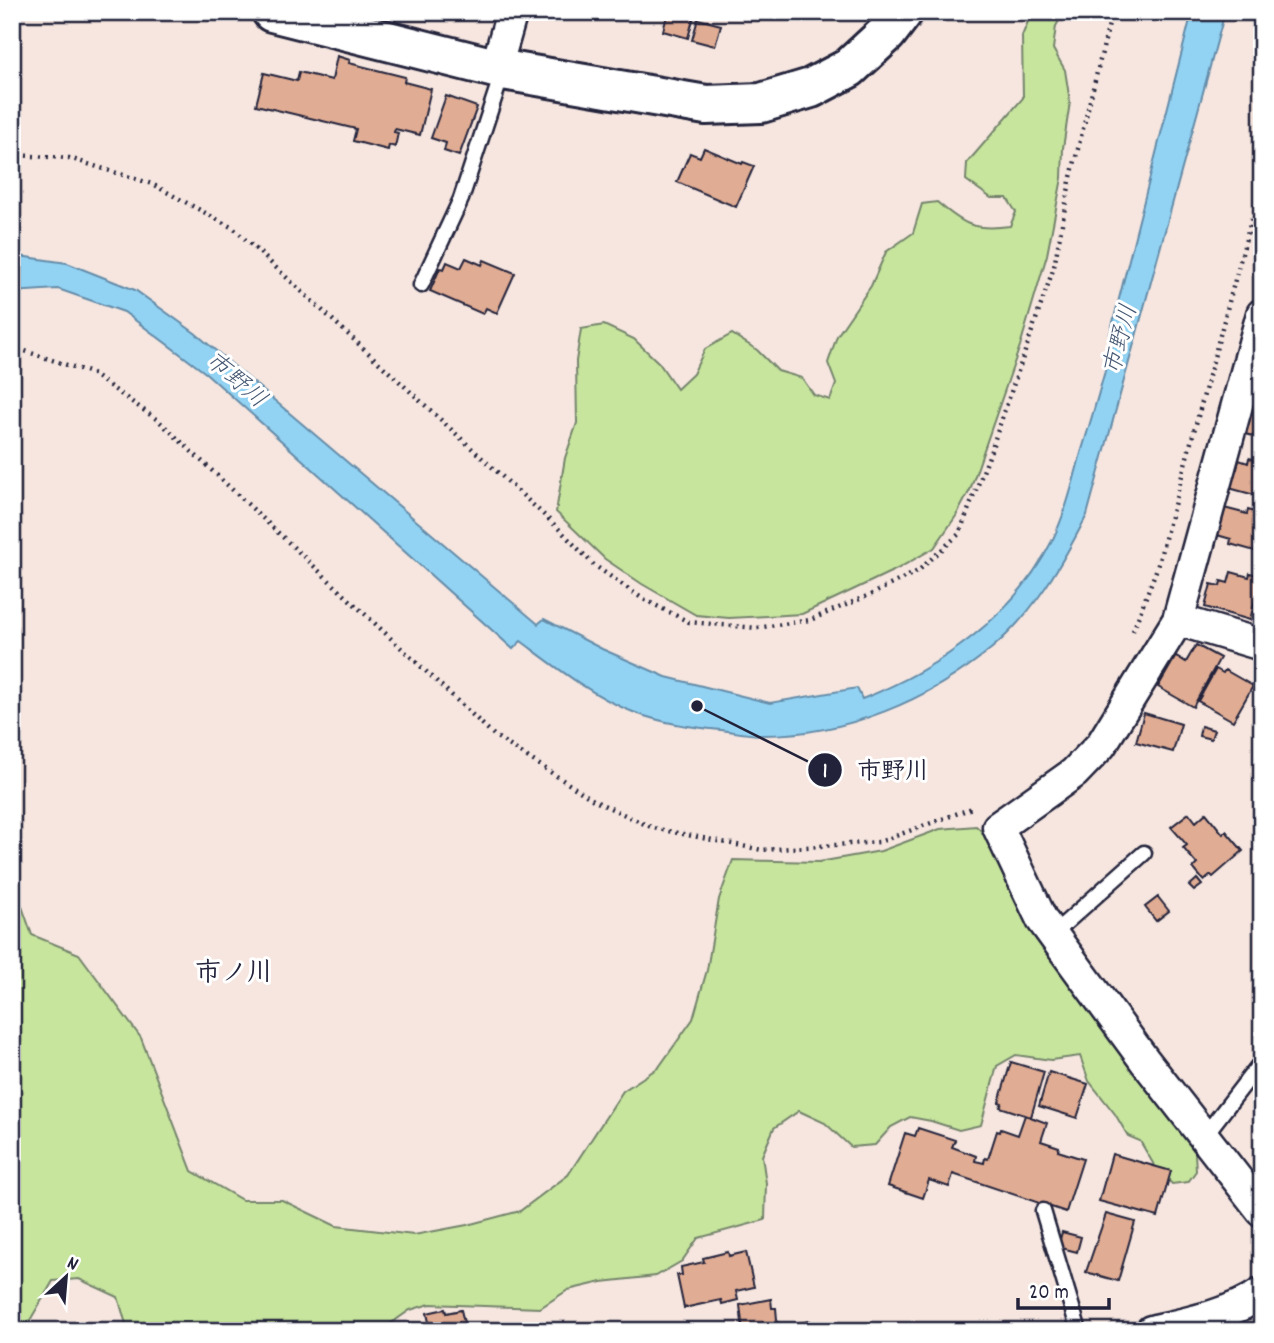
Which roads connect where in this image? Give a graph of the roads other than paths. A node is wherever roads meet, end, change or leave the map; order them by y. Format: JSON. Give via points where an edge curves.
{"nodes":[{"id":1,"x":272,"y":12,"type":"edge"},
{"id":2,"x":512,"y":12,"type":"edge"},
{"id":3,"x":903,"y":12,"type":"edge"},
{"id":4,"x":499,"y":69,"type":"junction"},
{"id":5,"x":421,"y":285,"type":"dead end"},
{"id":6,"x":1261,"y":318,"type":"edge"},
{"id":7,"x":1178,"y":620,"type":"junction"},
{"id":8,"x":1262,"y":645,"type":"edge"},
{"id":9,"x":1144,"y":853,"type":"dead end"},
{"id":10,"x":1053,"y":934,"type":"junction"},
{"id":11,"x":1262,"y":1061,"type":"edge"},
{"id":12,"x":1205,"y":1135,"type":"junction"},
{"id":13,"x":1043,"y":1211,"type":"dead end"},
{"id":14,"x":1262,"y":1211,"type":"edge"},
{"id":15,"x":1262,"y":1293,"type":"edge"},
{"id":16,"x":1079,"y":1331,"type":"edge"},
{"id":17,"x":1151,"y":1331,"type":"edge"}],
"edges":[{"from":1,"to":4,"type":"street"},
{"from":2,"to":4,"type":"street"},
{"from":3,"to":4,"type":"street","via":[[849,68],[811,88],[761,103],[706,105]]},
{"from":4,"to":5,"type":"lane","via":[[461,199]]},
{"from":6,"to":7,"type":"street"},
{"from":7,"to":8,"type":"street"},
{"from":7,"to":10,"type":"street","via":[[1101,745],[1074,773],[998,827]]},
{"from":9,"to":10,"type":"lane"},
{"from":10,"to":12,"type":"street"},
{"from":11,"to":12,"type":"lane"},
{"from":12,"to":14,"type":"street"},
{"from":13,"to":16,"type":"lane"},
{"from":15,"to":17,"type":"street","via":[[1237,1306]]}]}
